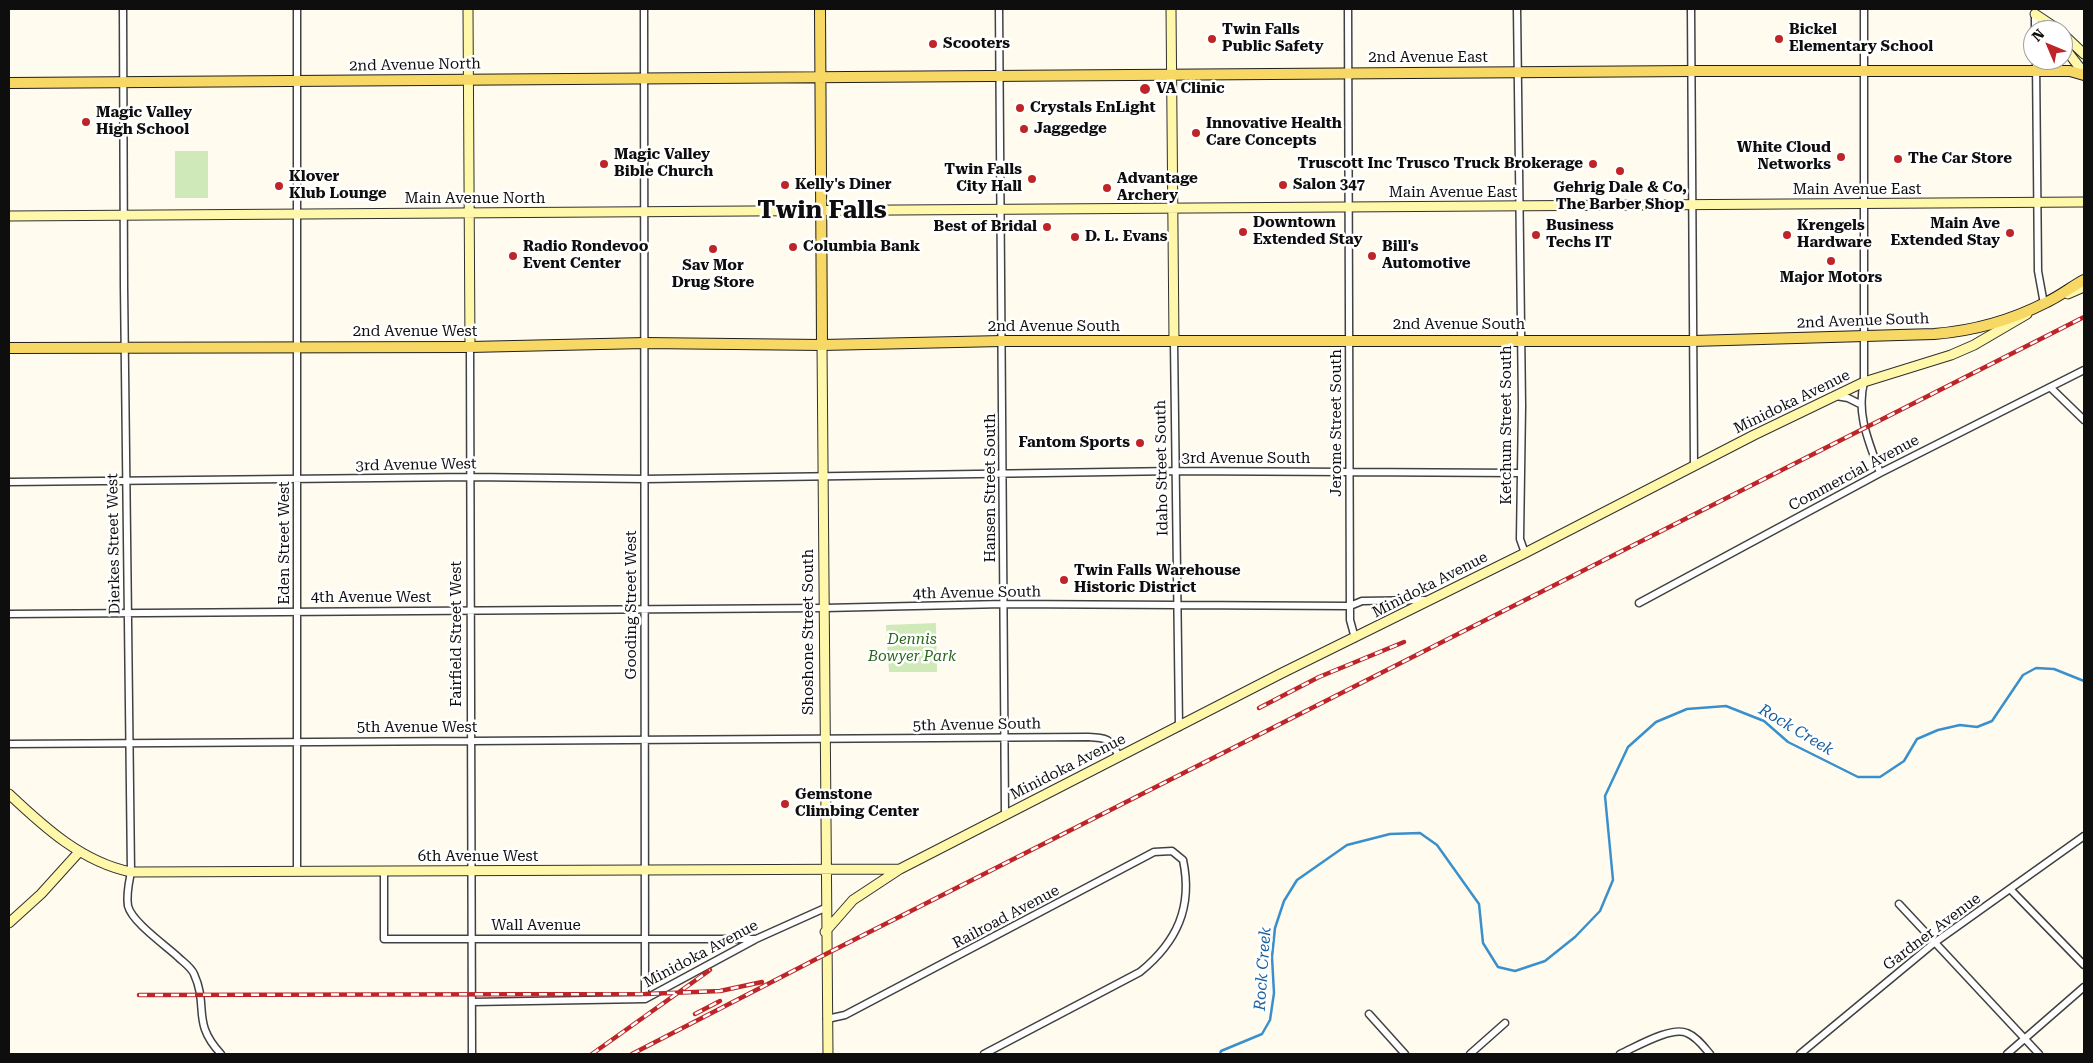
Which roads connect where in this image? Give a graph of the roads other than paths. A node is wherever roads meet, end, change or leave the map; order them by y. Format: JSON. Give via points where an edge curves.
{"nodes":[{"id":1,"x":123,"y":9,"type":"edge"},
{"id":2,"x":297,"y":9,"type":"edge"},
{"id":3,"x":468,"y":9,"type":"edge"},
{"id":4,"x":644,"y":9,"type":"edge"},
{"id":5,"x":820,"y":9,"type":"edge"},
{"id":6,"x":999,"y":9,"type":"edge"},
{"id":7,"x":1171,"y":9,"type":"edge"},
{"id":8,"x":1348,"y":9,"type":"edge"},
{"id":9,"x":1518,"y":9,"type":"edge"},
{"id":10,"x":1691,"y":9,"type":"edge"},
{"id":11,"x":1864,"y":9,"type":"edge"},
{"id":12,"x":2033,"y":11,"type":"edge"},
{"id":13,"x":2045,"y":20,"type":"edge"},
{"id":14,"x":2073,"y":44,"type":"edge"},
{"id":15,"x":2084,"y":54,"type":"edge"},
{"id":16,"x":2080,"y":69,"type":"edge"},
{"id":17,"x":1691,"y":70,"type":"junction"},
{"id":18,"x":1518,"y":72,"type":"junction"},
{"id":19,"x":1863,"y":72,"type":"junction"},
{"id":20,"x":2036,"y":72,"type":"junction"},
{"id":21,"x":1348,"y":73,"type":"junction"},
{"id":22,"x":1172,"y":74,"type":"junction"},
{"id":23,"x":999,"y":76,"type":"junction"},
{"id":24,"x":821,"y":77,"type":"junction"},
{"id":25,"x":644,"y":78,"type":"junction"},
{"id":26,"x":469,"y":80,"type":"junction"},
{"id":27,"x":298,"y":81,"type":"junction"},
{"id":28,"x":124,"y":82,"type":"junction"},
{"id":29,"x":9,"y":83,"type":"edge"},
{"id":30,"x":2038,"y":202,"type":"junction"},
{"id":31,"x":2084,"y":202,"type":"edge"},
{"id":32,"x":1864,"y":203,"type":"junction"},
{"id":33,"x":1692,"y":205,"type":"junction"},
{"id":34,"x":1347,"y":207,"type":"junction"},
{"id":35,"x":1518,"y":207,"type":"junction"},
{"id":36,"x":1001,"y":209,"type":"junction"},
{"id":37,"x":1172,"y":209,"type":"junction"},
{"id":38,"x":821,"y":210,"type":"junction"},
{"id":39,"x":645,"y":212,"type":"junction"},
{"id":40,"x":470,"y":213,"type":"junction"},
{"id":41,"x":298,"y":214,"type":"junction"},
{"id":42,"x":9,"y":216,"type":"edge"},
{"id":43,"x":124,"y":216,"type":"junction"},
{"id":44,"x":2084,"y":276,"type":"edge"},
{"id":45,"x":2084,"y":280,"type":"edge"},
{"id":46,"x":2084,"y":287,"type":"edge"},
{"id":47,"x":2068,"y":288,"type":"junction"},
{"id":48,"x":2048,"y":302,"type":"junction"},
{"id":49,"x":1864,"y":336,"type":"junction"},
{"id":50,"x":1520,"y":340,"type":"junction"},
{"id":51,"x":1002,"y":341,"type":"junction"},
{"id":52,"x":1349,"y":341,"type":"junction"},
{"id":53,"x":1693,"y":341,"type":"junction"},
{"id":54,"x":1174,"y":342,"type":"junction"},
{"id":55,"x":645,"y":343,"type":"junction"},
{"id":56,"x":822,"y":345,"type":"junction"},
{"id":57,"x":298,"y":346,"type":"junction"},
{"id":58,"x":470,"y":347,"type":"junction"},
{"id":59,"x":9,"y":348,"type":"edge"},
{"id":60,"x":124,"y":348,"type":"junction"},
{"id":61,"x":2084,"y":370,"type":"edge"},
{"id":62,"x":1864,"y":382,"type":"junction"},
{"id":63,"x":2051,"y":388,"type":"junction"},
{"id":64,"x":1836,"y":396,"type":"junction"},
{"id":65,"x":1860,"y":404,"type":"junction"},
{"id":66,"x":2084,"y":420,"type":"edge"},
{"id":67,"x":1694,"y":466,"type":"junction"},
{"id":68,"x":1176,"y":471,"type":"junction"},
{"id":69,"x":1350,"y":472,"type":"junction"},
{"id":70,"x":1880,"y":473,"type":"junction"},
{"id":71,"x":1520,"y":474,"type":"junction"},
{"id":72,"x":1003,"y":475,"type":"junction"},
{"id":73,"x":823,"y":476,"type":"junction"},
{"id":74,"x":470,"y":477,"type":"junction"},
{"id":75,"x":298,"y":479,"type":"junction"},
{"id":76,"x":645,"y":479,"type":"junction"},
{"id":77,"x":126,"y":480,"type":"junction"},
{"id":78,"x":9,"y":482,"type":"edge"},
{"id":79,"x":1525,"y":553,"type":"junction"},
{"id":80,"x":1430,"y":600,"type":"junction"},
{"id":81,"x":1639,"y":603,"type":"dead end"},
{"id":82,"x":1004,"y":604,"type":"junction"},
{"id":83,"x":1177,"y":606,"type":"junction"},
{"id":84,"x":1350,"y":606,"type":"junction"},
{"id":85,"x":645,"y":608,"type":"junction"},
{"id":86,"x":824,"y":608,"type":"junction"},
{"id":87,"x":471,"y":609,"type":"junction"},
{"id":88,"x":297,"y":611,"type":"junction"},
{"id":89,"x":128,"y":613,"type":"junction"},
{"id":90,"x":9,"y":614,"type":"edge"},
{"id":91,"x":1355,"y":638,"type":"junction"},
{"id":92,"x":1179,"y":727,"type":"junction"},
{"id":93,"x":1005,"y":737,"type":"junction"},
{"id":94,"x":824,"y":739,"type":"junction"},
{"id":95,"x":471,"y":740,"type":"junction"},
{"id":96,"x":645,"y":740,"type":"junction"},
{"id":97,"x":297,"y":741,"type":"junction"},
{"id":98,"x":129,"y":742,"type":"junction"},
{"id":99,"x":9,"y":744,"type":"edge"},
{"id":100,"x":1119,"y":756,"type":"junction"},
{"id":101,"x":9,"y":794,"type":"edge"},
{"id":102,"x":1005,"y":814,"type":"junction"},
{"id":103,"x":2084,"y":836,"type":"edge"},
{"id":104,"x":79,"y":852,"type":"junction"},
{"id":105,"x":900,"y":869,"type":"junction"},
{"id":106,"x":825,"y":870,"type":"junction"},
{"id":107,"x":296,"y":871,"type":"junction"},
{"id":108,"x":384,"y":871,"type":"junction"},
{"id":109,"x":472,"y":871,"type":"junction"},
{"id":110,"x":645,"y":871,"type":"junction"},
{"id":111,"x":131,"y":872,"type":"junction"},
{"id":112,"x":2010,"y":889,"type":"junction"},
{"id":113,"x":1899,"y":904,"type":"dead end"},
{"id":114,"x":825,"y":908,"type":"junction"},
{"id":115,"x":9,"y":923,"type":"edge"},
{"id":116,"x":825,"y":932,"type":"junction"},
{"id":117,"x":472,"y":939,"type":"junction"},
{"id":118,"x":645,"y":939,"type":"junction"},
{"id":119,"x":756,"y":939,"type":"junction"},
{"id":120,"x":1934,"y":943,"type":"junction"},
{"id":121,"x":2084,"y":965,"type":"edge"},
{"id":122,"x":2084,"y":987,"type":"edge"},
{"id":123,"x":645,"y":999,"type":"junction"},
{"id":124,"x":472,"y":1002,"type":"junction"},
{"id":125,"x":1369,"y":1014,"type":"dead end"},
{"id":126,"x":827,"y":1019,"type":"junction"},
{"id":127,"x":1505,"y":1023,"type":"dead end"},
{"id":128,"x":2024,"y":1040,"type":"junction"},
{"id":129,"x":221,"y":1054,"type":"edge"},
{"id":130,"x":472,"y":1054,"type":"edge"},
{"id":131,"x":828,"y":1054,"type":"edge"},
{"id":132,"x":984,"y":1054,"type":"edge"},
{"id":133,"x":1405,"y":1054,"type":"edge"},
{"id":134,"x":1470,"y":1054,"type":"edge"},
{"id":135,"x":1620,"y":1054,"type":"edge"},
{"id":136,"x":1710,"y":1054,"type":"edge"},
{"id":137,"x":1800,"y":1054,"type":"edge"},
{"id":138,"x":2007,"y":1054,"type":"edge"},
{"id":139,"x":2039,"y":1054,"type":"edge"}],
"edges":[{"from":1,"to":28,"type":"street","name":"Dierkes Street West"},
{"from":2,"to":27,"type":"street","name":"Eden Street West"},
{"from":3,"to":26,"type":"street","name":"Fairfield Street West"},
{"from":4,"to":25,"type":"street","name":"Gooding Street West"},
{"from":5,"to":24,"type":"main road","name":"Shoshone Street South"},
{"from":6,"to":23,"type":"street","name":"Hansen Street South"},
{"from":7,"to":22,"type":"street","name":"Idaho Street South"},
{"from":8,"to":21,"type":"street","name":"Jerome Street South"},
{"from":9,"to":18,"type":"street","name":"Ketchum Street South"},
{"from":10,"to":17,"type":"street"},
{"from":11,"to":19,"type":"street"},
{"from":12,"to":13,"type":"street"},
{"from":14,"to":15,"type":"street"},
{"from":16,"to":20,"type":"main road","name":"2nd Avenue East"},
{"from":17,"to":18,"type":"main road","name":"2nd Avenue East"},
{"from":17,"to":19,"type":"main road","name":"2nd Avenue East"},
{"from":17,"to":33,"type":"street"},
{"from":18,"to":21,"type":"main road","name":"2nd Avenue East"},
{"from":18,"to":35,"type":"street","name":"Ketchum Street South"},
{"from":19,"to":20,"type":"main road","name":"2nd Avenue East"},
{"from":19,"to":32,"type":"street"},
{"from":20,"to":30,"type":"street"},
{"from":21,"to":22,"type":"main road","name":"2nd Avenue East"},
{"from":21,"to":34,"type":"street","name":"Jerome Street South"},
{"from":22,"to":23,"type":"main road","name":"2nd Avenue East"},
{"from":22,"to":37,"type":"street","name":"Idaho Street South"},
{"from":23,"to":24,"type":"main road","name":"2nd Avenue East"},
{"from":23,"to":36,"type":"street","name":"Hansen Street South"},
{"from":24,"to":25,"type":"main road","name":"2nd Avenue North"},
{"from":24,"to":38,"type":"main road","name":"Shoshone Street South"},
{"from":25,"to":26,"type":"main road","name":"2nd Avenue North"},
{"from":25,"to":39,"type":"street","name":"Gooding Street West"},
{"from":26,"to":27,"type":"main road","name":"2nd Avenue North"},
{"from":26,"to":40,"type":"street","name":"Fairfield Street West"},
{"from":27,"to":28,"type":"main road","name":"2nd Avenue North"},
{"from":27,"to":41,"type":"street","name":"Eden Street West"},
{"from":28,"to":29,"type":"main road","name":"2nd Avenue North"},
{"from":28,"to":43,"type":"street","name":"Dierkes Street West"},
{"from":30,"to":31,"type":"street","name":"Main Avenue East"},
{"from":30,"to":32,"type":"street","name":"Main Avenue East"},
{"from":30,"to":48,"type":"street","via":[[2038,271]]},
{"from":32,"to":33,"type":"street","name":"Main Avenue East"},
{"from":32,"to":49,"type":"street"},
{"from":33,"to":35,"type":"street","name":"Main Avenue East"},
{"from":33,"to":53,"type":"street"},
{"from":34,"to":35,"type":"street","name":"Main Avenue East"},
{"from":34,"to":37,"type":"street","name":"Main Avenue East"},
{"from":34,"to":52,"type":"street","name":"Jerome Street South"},
{"from":35,"to":50,"type":"street","name":"Ketchum Street South"},
{"from":36,"to":37,"type":"street","name":"Main Avenue East"},
{"from":36,"to":38,"type":"street","name":"Main Avenue East"},
{"from":36,"to":51,"type":"street","name":"Hansen Street South"},
{"from":37,"to":54,"type":"street","name":"Idaho Street South"},
{"from":38,"to":39,"type":"street","name":"Main Avenue North"},
{"from":38,"to":56,"type":"main road","name":"Shoshone Street South"},
{"from":39,"to":40,"type":"street","name":"Main Avenue North"},
{"from":39,"to":55,"type":"street","name":"Gooding Street West"},
{"from":40,"to":41,"type":"street","name":"Main Avenue North"},
{"from":40,"to":58,"type":"street","name":"Fairfield Street West"},
{"from":41,"to":43,"type":"street","name":"Main Avenue North"},
{"from":41,"to":57,"type":"street","name":"Eden Street West"},
{"from":42,"to":43,"type":"street","name":"Main Avenue North"},
{"from":43,"to":60,"type":"street","name":"Dierkes Street West"},
{"from":44,"to":47,"type":"street"},
{"from":45,"to":47,"type":"main road","name":"2nd Avenue South"},
{"from":46,"to":48,"type":"street","name":"Minidoka Avenue"},
{"from":47,"to":48,"type":"main road","name":"2nd Avenue South"},
{"from":48,"to":49,"type":"main road","name":"2nd Avenue South","via":[[1988,325],[1957,332]]},
{"from":48,"to":62,"type":"street","name":"Minidoka Avenue","via":[[2008,327],[1951,355]]},
{"from":49,"to":53,"type":"main road","name":"2nd Avenue South"},
{"from":49,"to":62,"type":"street"},
{"from":50,"to":52,"type":"main road","name":"2nd Avenue South"},
{"from":50,"to":53,"type":"main road","name":"2nd Avenue South"},
{"from":50,"to":71,"type":"street","name":"Ketchum Street South"},
{"from":51,"to":54,"type":"main road","name":"2nd Avenue South"},
{"from":51,"to":56,"type":"main road","name":"2nd Avenue South"},
{"from":51,"to":72,"type":"street","name":"Hansen Street South"},
{"from":52,"to":54,"type":"main road","name":"2nd Avenue South"},
{"from":52,"to":69,"type":"street","name":"Jerome Street South"},
{"from":53,"to":67,"type":"street"},
{"from":54,"to":68,"type":"street","name":"Idaho Street South"},
{"from":55,"to":56,"type":"main road","name":"2nd Avenue West"},
{"from":55,"to":58,"type":"main road","name":"2nd Avenue West"},
{"from":55,"to":76,"type":"street","name":"Gooding Street West"},
{"from":56,"to":73,"type":"street","name":"Shoshone Street South"},
{"from":57,"to":58,"type":"main road","name":"2nd Avenue West"},
{"from":57,"to":60,"type":"main road","name":"2nd Avenue West"},
{"from":57,"to":75,"type":"street","name":"Eden Street West"},
{"from":58,"to":74,"type":"street","name":"Fairfield Street West"},
{"from":59,"to":60,"type":"main road","name":"2nd Avenue West"},
{"from":60,"to":77,"type":"street","name":"Dierkes Street West"},
{"from":61,"to":63,"type":"street","name":"Commercial Avenue"},
{"from":62,"to":64,"type":"street","name":"Minidoka Avenue"},
{"from":62,"to":65,"type":"street"},
{"from":63,"to":66,"type":"street"},
{"from":63,"to":70,"type":"street","name":"Commercial Avenue"},
{"from":64,"to":65,"type":"street"},
{"from":64,"to":67,"type":"street","name":"Minidoka Avenue"},
{"from":65,"to":70,"type":"street","via":[[1864,428]]},
{"from":67,"to":79,"type":"street","name":"Minidoka Avenue"},
{"from":68,"to":69,"type":"street","name":"3rd Avenue South"},
{"from":68,"to":72,"type":"street","name":"3rd Avenue South"},
{"from":68,"to":83,"type":"street","name":"Idaho Street South"},
{"from":69,"to":71,"type":"street","name":"3rd Avenue South"},
{"from":69,"to":84,"type":"street","name":"Jerome Street South"},
{"from":70,"to":81,"type":"street","name":"Commercial Avenue"},
{"from":71,"to":79,"type":"street","name":"Ketchum Street South","via":[[1520,539]]},
{"from":72,"to":73,"type":"street","name":"3rd Avenue South"},
{"from":72,"to":82,"type":"street","name":"Hansen Street South"},
{"from":73,"to":76,"type":"street","name":"3rd Avenue West"},
{"from":73,"to":86,"type":"street","name":"Shoshone Street South"},
{"from":74,"to":75,"type":"street","name":"3rd Avenue West"},
{"from":74,"to":76,"type":"street","name":"3rd Avenue West"},
{"from":74,"to":87,"type":"street","name":"Fairfield Street West"},
{"from":75,"to":77,"type":"street","name":"3rd Avenue West"},
{"from":75,"to":88,"type":"street","name":"Eden Street West"},
{"from":76,"to":85,"type":"street","name":"Gooding Street West"},
{"from":77,"to":78,"type":"street","name":"3rd Avenue West"},
{"from":77,"to":89,"type":"street","name":"Dierkes Street West"},
{"from":79,"to":80,"type":"street","name":"Minidoka Avenue"},
{"from":80,"to":84,"type":"street","name":"4th Avenue South","via":[[1362,601]]},
{"from":80,"to":91,"type":"street","name":"Minidoka Avenue"},
{"from":82,"to":83,"type":"street","name":"4th Avenue South"},
{"from":82,"to":86,"type":"street","name":"4th Avenue South"},
{"from":82,"to":93,"type":"street","name":"Hansen Street South"},
{"from":83,"to":84,"type":"street","name":"4th Avenue South"},
{"from":83,"to":92,"type":"street","name":"Idaho Street South"},
{"from":84,"to":91,"type":"street","name":"Jerome Street South"},
{"from":85,"to":86,"type":"street","name":"4th Avenue West"},
{"from":85,"to":87,"type":"street","name":"4th Avenue West"},
{"from":85,"to":96,"type":"street","name":"Gooding Street West"},
{"from":86,"to":94,"type":"street","name":"Shoshone Street South"},
{"from":87,"to":88,"type":"street","name":"4th Avenue West"},
{"from":87,"to":95,"type":"street","name":"Fairfield Street West"},
{"from":88,"to":89,"type":"street","name":"4th Avenue West"},
{"from":88,"to":97,"type":"street","name":"Eden Street West"},
{"from":89,"to":90,"type":"street","name":"4th Avenue West"},
{"from":89,"to":98,"type":"street","name":"Dierkes Street West"},
{"from":91,"to":92,"type":"street","name":"Minidoka Avenue"},
{"from":92,"to":100,"type":"street","name":"Minidoka Avenue"},
{"from":93,"to":94,"type":"street","name":"5th Avenue South"},
{"from":93,"to":100,"type":"street","name":"5th Avenue South","via":[[1106,738]]},
{"from":93,"to":102,"type":"street","name":"Hansen Street South"},
{"from":94,"to":96,"type":"street","name":"5th Avenue West"},
{"from":94,"to":106,"type":"street","name":"Shoshone Street South"},
{"from":95,"to":96,"type":"street","name":"5th Avenue West"},
{"from":95,"to":97,"type":"street","name":"5th Avenue West"},
{"from":95,"to":109,"type":"street","name":"Fairfield Street West"},
{"from":96,"to":110,"type":"street","name":"Gooding Street West"},
{"from":97,"to":98,"type":"street","name":"5th Avenue West"},
{"from":97,"to":107,"type":"street","name":"Eden Street West"},
{"from":98,"to":99,"type":"street","name":"5th Avenue West"},
{"from":98,"to":111,"type":"street","name":"Dierkes Street West"},
{"from":100,"to":102,"type":"street","name":"Minidoka Avenue"},
{"from":101,"to":104,"type":"street","name":"6th Avenue West"},
{"from":102,"to":105,"type":"street","name":"Minidoka Avenue"},
{"from":103,"to":112,"type":"street","name":"Gardner Avenue"},
{"from":104,"to":111,"type":"street","name":"6th Avenue West","via":[[112,868]]},
{"from":104,"to":115,"type":"street"},
{"from":105,"to":106,"type":"street","name":"Minidoka Avenue"},
{"from":105,"to":116,"type":"street","via":[[853,900]]},
{"from":106,"to":110,"type":"street","name":"6th Avenue West"},
{"from":106,"to":114,"type":"street","name":"Shoshone Street South"},
{"from":107,"to":108,"type":"street","name":"6th Avenue West"},
{"from":107,"to":111,"type":"street","name":"6th Avenue West"},
{"from":108,"to":109,"type":"street","name":"6th Avenue West"},
{"from":108,"to":117,"type":"street","name":"Wall Avenue","via":[[384,939]]},
{"from":109,"to":110,"type":"street","name":"6th Avenue West"},
{"from":109,"to":117,"type":"street","name":"Fairfield Street West"},
{"from":110,"to":118,"type":"street","name":"Gooding Street West"},
{"from":111,"to":129,"type":"street","name":"Dierkes Street West","via":[[130,912],[193,972],[200,993],[203,1031]]},
{"from":112,"to":120,"type":"street","name":"Gardner Avenue"},
{"from":112,"to":121,"type":"street"},
{"from":113,"to":120,"type":"street"},
{"from":114,"to":116,"type":"street","name":"Shoshone Street South"},
{"from":114,"to":119,"type":"street","name":"Minidoka Avenue"},
{"from":116,"to":126,"type":"street","name":"Shoshone Street South"},
{"from":117,"to":118,"type":"street","name":"Wall Avenue"},
{"from":117,"to":124,"type":"street","name":"Fairfield Street West"},
{"from":118,"to":119,"type":"street","name":"Wall Avenue"},
{"from":118,"to":123,"type":"street","name":"Gooding Street West"},
{"from":119,"to":123,"type":"street","name":"Minidoka Avenue"},
{"from":120,"to":128,"type":"street"},
{"from":120,"to":137,"type":"street","name":"Gardner Avenue"},
{"from":122,"to":128,"type":"street"},
{"from":123,"to":124,"type":"street"},
{"from":124,"to":130,"type":"street","name":"Fairfield Street West"},
{"from":125,"to":133,"type":"street"},
{"from":126,"to":131,"type":"street","name":"Shoshone Street South"},
{"from":126,"to":132,"type":"street","name":"Railroad Avenue","via":[[845,1015],[1154,852],[1172,851],[1183,860],[1188,882],[1184,906],[1170,940],[1156,958],[1140,972]]},
{"from":127,"to":134,"type":"street"},
{"from":128,"to":138,"type":"street"},
{"from":128,"to":139,"type":"street"},
{"from":135,"to":136,"type":"street","via":[[1670,1032],[1680,1031],[1688,1033]]}]}
